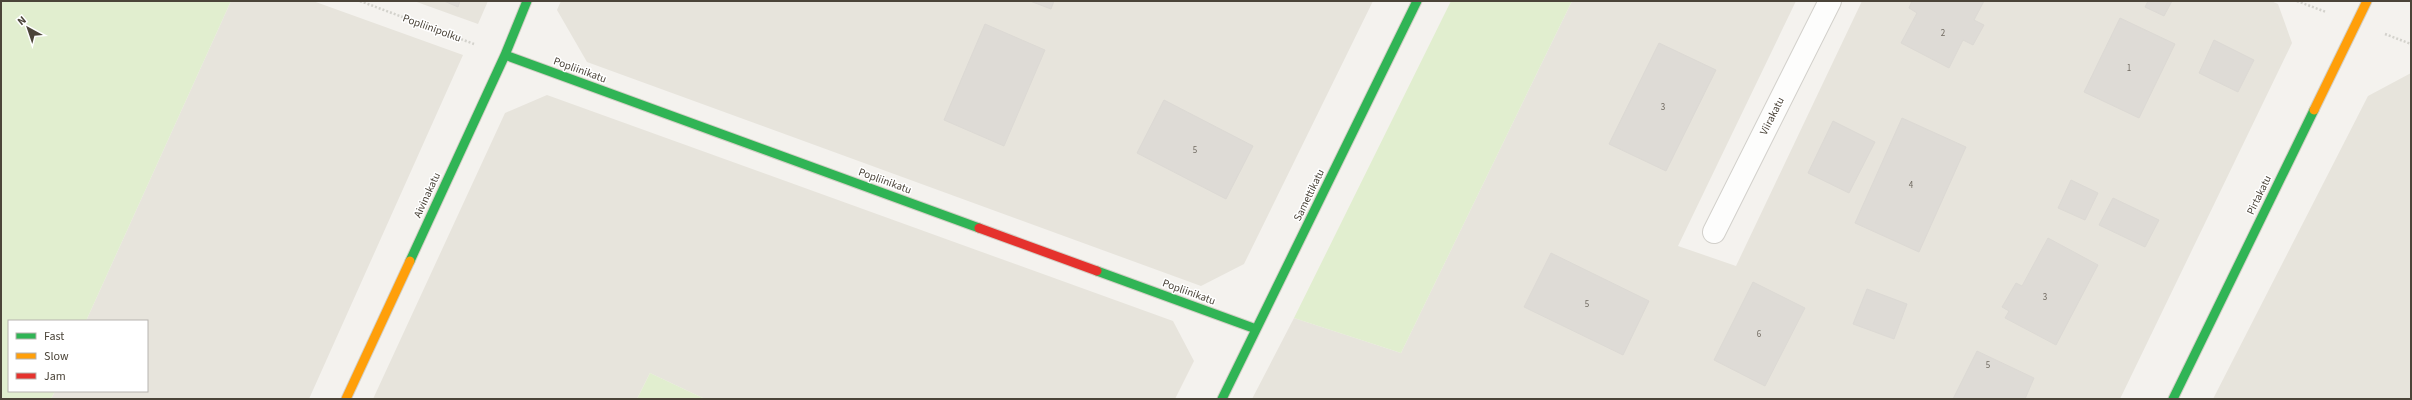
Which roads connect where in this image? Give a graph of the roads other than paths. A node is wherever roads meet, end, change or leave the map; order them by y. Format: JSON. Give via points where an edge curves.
{"nodes":[{"id":1,"x":527,"y":1,"type":"edge"},
{"id":2,"x":1417,"y":1,"type":"edge"},
{"id":3,"x":1830,"y":1,"type":"edge"},
{"id":4,"x":2368,"y":1,"type":"edge"},
{"id":5,"x":505,"y":55,"type":"junction"},
{"id":6,"x":1714,"y":232,"type":"dead end"},
{"id":7,"x":1256,"y":329,"type":"junction"},
{"id":8,"x":346,"y":399,"type":"edge"},
{"id":9,"x":1222,"y":399,"type":"edge"},
{"id":10,"x":2173,"y":399,"type":"edge"}],
"edges":[{"from":1,"to":5,"type":"street","name":"Aivinakatu"},
{"from":2,"to":7,"type":"street","name":"Samettikatu"},
{"from":3,"to":6,"type":"street","name":"Viirakatu"},
{"from":4,"to":10,"type":"street","name":"Pirtakatu"},
{"from":5,"to":7,"type":"street","name":"Popliinikatu"},
{"from":5,"to":8,"type":"street","name":"Aivinakatu"},
{"from":7,"to":9,"type":"street","name":"Samettikatu"}]}
